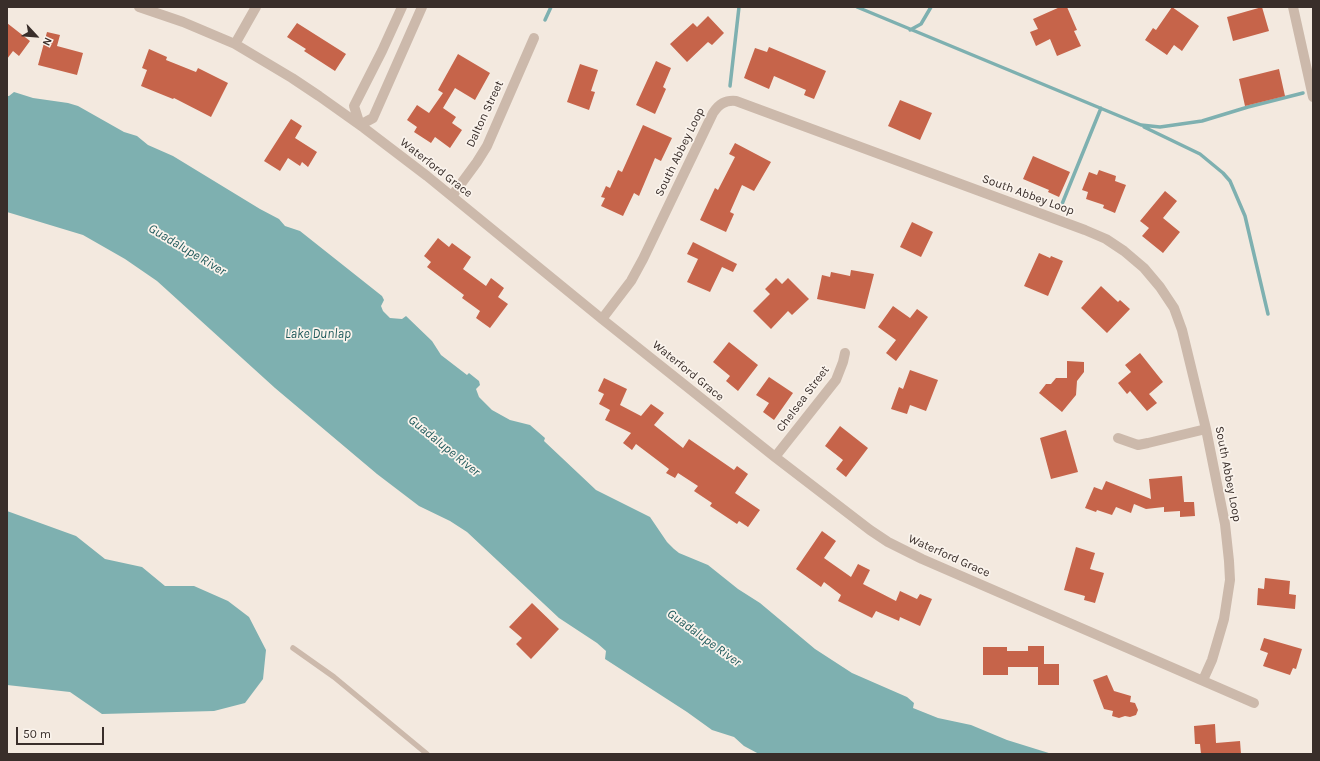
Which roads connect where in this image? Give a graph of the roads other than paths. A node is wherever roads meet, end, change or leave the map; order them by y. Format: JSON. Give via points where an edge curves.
{"nodes":[{"id":1,"x":139,"y":7,"type":"edge"},
{"id":2,"x":256,"y":7,"type":"edge"},
{"id":3,"x":402,"y":7,"type":"edge"},
{"id":4,"x":422,"y":7,"type":"edge"},
{"id":5,"x":1293,"y":7,"type":"edge"},
{"id":6,"x":534,"y":38,"type":"dead end"},
{"id":7,"x":235,"y":44,"type":"junction"},
{"id":8,"x":1313,"y":97,"type":"edge"},
{"id":9,"x":360,"y":125,"type":"junction"},
{"id":10,"x":452,"y":196,"type":"junction"},
{"id":11,"x":602,"y":319,"type":"junction"},
{"id":12,"x":844,"y":353,"type":"dead end"},
{"id":13,"x":1206,"y":429,"type":"junction"},
{"id":14,"x":1118,"y":438,"type":"dead end"},
{"id":15,"x":775,"y":457,"type":"junction"},
{"id":16,"x":293,"y":648,"type":"dead end"},
{"id":17,"x":1204,"y":680,"type":"junction"},
{"id":18,"x":1254,"y":703,"type":"dead end"},
{"id":19,"x":427,"y":754,"type":"edge"}],
"edges":[{"from":1,"to":7,"type":"street","name":"Waterford Grace"},
{"from":2,"to":7,"type":"street"},
{"from":3,"to":9,"type":"street","via":[[354,106]]},
{"from":4,"to":9,"type":"street","via":[[373,118]]},
{"from":5,"to":8,"type":"street"},
{"from":6,"to":10,"type":"street","name":"Dalton Street","via":[[487,146]]},
{"from":7,"to":9,"type":"street","name":"Waterford Grace","via":[[292,78]]},
{"from":9,"to":10,"type":"street","name":"Waterford Grace"},
{"from":10,"to":11,"type":"street","name":"Waterford Grace"},
{"from":11,"to":13,"type":"street","name":"South Abbey Loop","via":[[631,281],[643,259],[712,113],[723,103],[736,101],[1085,230],[1106,239],[1124,251],[1144,268],[1174,308],[1182,330]]},
{"from":11,"to":15,"type":"street","name":"Waterford Grace"},
{"from":12,"to":15,"type":"street","name":"Chelsea Street","via":[[836,380]]},
{"from":13,"to":14,"type":"street","via":[[1148,444],[1138,445]]},
{"from":13,"to":17,"type":"street","name":"South Abbey Loop","via":[[1225,524],[1230,580],[1224,619]]},
{"from":15,"to":17,"type":"street","name":"Waterford Grace","via":[[870,530],[905,551]]},
{"from":16,"to":19,"type":"lane","via":[[334,677]]},
{"from":17,"to":18,"type":"street","name":"Waterford Grace"}]}
